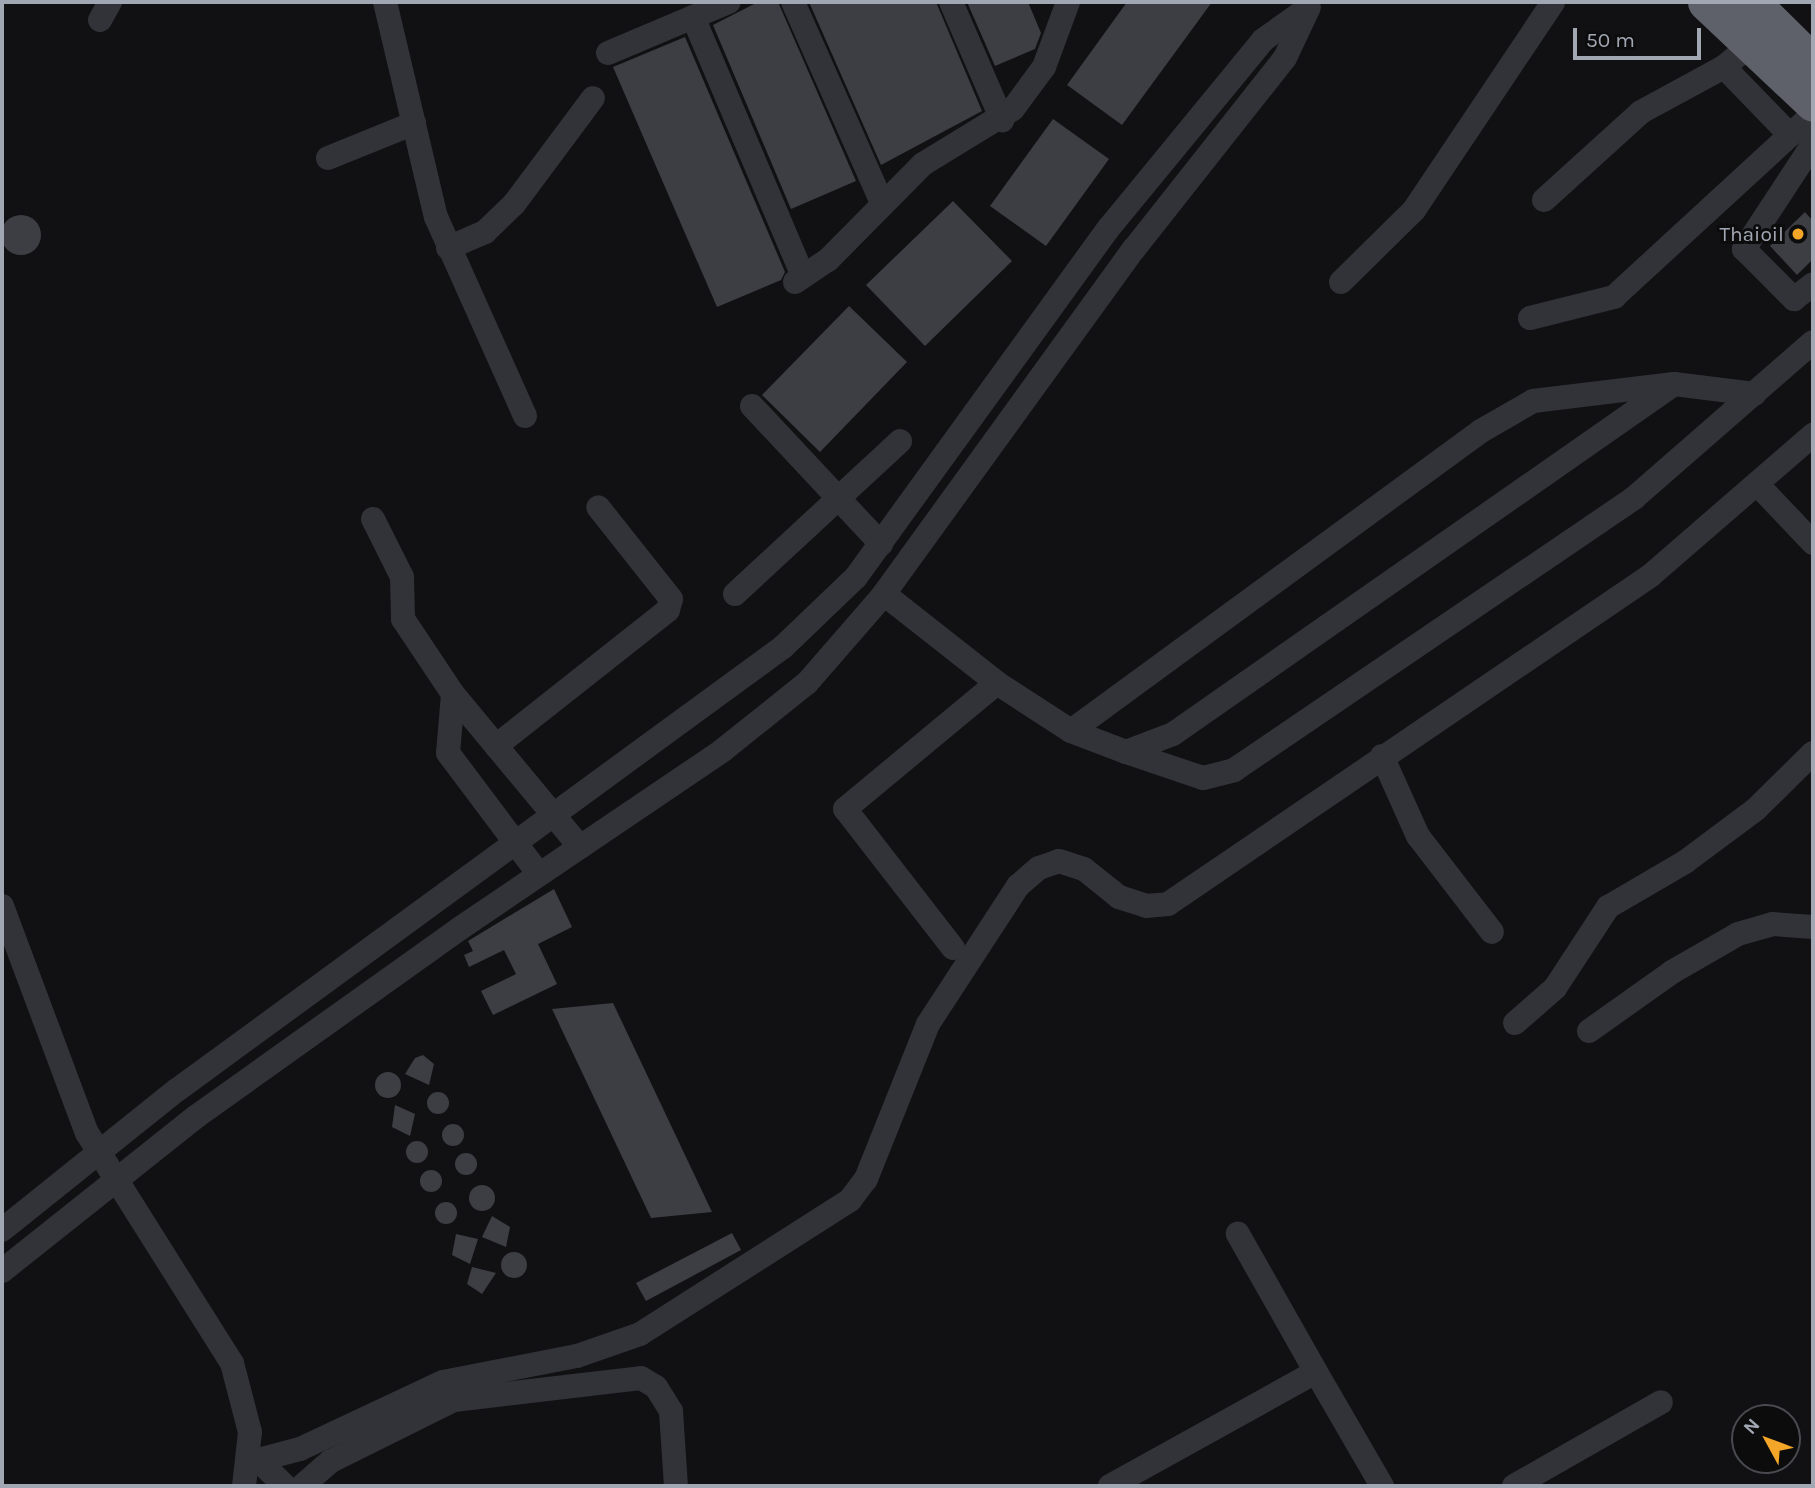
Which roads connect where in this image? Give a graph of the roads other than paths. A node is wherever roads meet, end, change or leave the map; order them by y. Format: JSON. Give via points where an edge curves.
{"nodes":[{"id":1,"x":385,"y":2,"type":"edge"},
{"id":2,"x":729,"y":2,"type":"edge"},
{"id":3,"x":793,"y":2,"type":"edge"},
{"id":4,"x":951,"y":2,"type":"edge"},
{"id":5,"x":1068,"y":2,"type":"edge"},
{"id":6,"x":1553,"y":2,"type":"edge"},
{"id":7,"x":1706,"y":2,"type":"edge"},
{"id":8,"x":1751,"y":2,"type":"edge"},
{"id":9,"x":1787,"y":2,"type":"edge"},
{"id":10,"x":1311,"y":4,"type":"edge"},
{"id":11,"x":693,"y":17,"type":"junction"},
{"id":12,"x":1813,"y":28,"type":"edge"},
{"id":13,"x":1751,"y":44,"type":"junction"},
{"id":14,"x":608,"y":53,"type":"dead end"},
{"id":15,"x":1813,"y":63,"type":"edge"},
{"id":16,"x":1724,"y":67,"type":"junction"},
{"id":17,"x":593,"y":98,"type":"dead end"},
{"id":18,"x":1813,"y":103,"type":"edge"},
{"id":19,"x":1813,"y":114,"type":"edge"},
{"id":20,"x":1002,"y":120,"type":"junction"},
{"id":21,"x":414,"y":123,"type":"junction"},
{"id":22,"x":1790,"y":135,"type":"junction"},
{"id":23,"x":1813,"y":144,"type":"edge"},
{"id":24,"x":328,"y":158,"type":"dead end"},
{"id":25,"x":1544,"y":200,"type":"dead end"},
{"id":26,"x":881,"y":203,"type":"junction"},
{"id":27,"x":448,"y":248,"type":"junction"},
{"id":28,"x":1341,"y":282,"type":"dead end"},
{"id":29,"x":1813,"y":284,"type":"edge"},
{"id":30,"x":1530,"y":318,"type":"dead end"},
{"id":31,"x":1813,"y":342,"type":"edge"},
{"id":32,"x":1674,"y":384,"type":"junction"},
{"id":33,"x":1754,"y":394,"type":"junction"},
{"id":34,"x":752,"y":406,"type":"dead end"},
{"id":35,"x":525,"y":416,"type":"dead end"},
{"id":36,"x":1813,"y":435,"type":"edge"},
{"id":37,"x":900,"y":441,"type":"dead end"},
{"id":38,"x":1758,"y":485,"type":"junction"},
{"id":39,"x":839,"y":500,"type":"junction"},
{"id":40,"x":598,"y":507,"type":"dead end"},
{"id":41,"x":373,"y":519,"type":"dead end"},
{"id":42,"x":1813,"y":543,"type":"edge"},
{"id":43,"x":881,"y":544,"type":"junction"},
{"id":44,"x":735,"y":594,"type":"dead end"},
{"id":45,"x":884,"y":594,"type":"junction"},
{"id":46,"x":997,"y":683,"type":"junction"},
{"id":47,"x":453,"y":694,"type":"junction"},
{"id":48,"x":1071,"y":731,"type":"junction"},
{"id":49,"x":496,"y":746,"type":"junction"},
{"id":50,"x":1126,"y":752,"type":"junction"},
{"id":51,"x":1813,"y":752,"type":"edge"},
{"id":52,"x":1382,"y":756,"type":"junction"},
{"id":53,"x":555,"y":818,"type":"junction"},
{"id":54,"x":517,"y":846,"type":"junction"},
{"id":55,"x":580,"y":847,"type":"junction"},
{"id":56,"x":539,"y":874,"type":"junction"},
{"id":57,"x":2,"y":906,"type":"edge"},
{"id":58,"x":1813,"y":927,"type":"edge"},
{"id":59,"x":1492,"y":932,"type":"dead end"},
{"id":60,"x":953,"y":948,"type":"dead end"},
{"id":61,"x":1514,"y":1023,"type":"dead end"},
{"id":62,"x":1589,"y":1031,"type":"dead end"},
{"id":63,"x":98,"y":1153,"type":"junction"},
{"id":64,"x":115,"y":1180,"type":"junction"},
{"id":65,"x":2,"y":1230,"type":"edge"},
{"id":66,"x":1238,"y":1234,"type":"dead end"},
{"id":67,"x":2,"y":1271,"type":"edge"},
{"id":68,"x":1316,"y":1373,"type":"junction"},
{"id":69,"x":1661,"y":1402,"type":"dead end"},
{"id":70,"x":250,"y":1470,"type":"edge"},
{"id":71,"x":285,"y":1486,"type":"edge"},
{"id":72,"x":302,"y":1486,"type":"edge"},
{"id":73,"x":676,"y":1486,"type":"edge"},
{"id":74,"x":1110,"y":1486,"type":"edge"},
{"id":75,"x":1382,"y":1486,"type":"edge"},
{"id":76,"x":1514,"y":1486,"type":"edge"}],
"edges":[{"from":1,"to":21,"type":"street"},
{"from":2,"to":11,"type":"street"},
{"from":3,"to":26,"type":"street"},
{"from":4,"to":20,"type":"street"},
{"from":5,"to":20,"type":"street","via":[[1044,67]]},
{"from":6,"to":28,"type":"street","via":[[1414,209]]},
{"from":7,"to":13,"type":"highway"},
{"from":8,"to":15,"type":"highway"},
{"from":9,"to":12,"type":"highway"},
{"from":10,"to":43,"type":"street","via":[[1263,40],[1108,229]]},
{"from":10,"to":45,"type":"street","via":[[1285,58],[1134,248]]},
{"from":11,"to":14,"type":"street"},
{"from":11,"to":26,"type":"street","via":[[799,279],[828,260]]},
{"from":13,"to":16,"type":"street"},
{"from":13,"to":18,"type":"highway"},
{"from":16,"to":22,"type":"street"},
{"from":16,"to":25,"type":"street","via":[[1642,112]]},
{"from":17,"to":27,"type":"street","via":[[514,204],[485,232]]},
{"from":19,"to":22,"type":"street"},
{"from":20,"to":26,"type":"street","via":[[923,164]]},
{"from":21,"to":24,"type":"street"},
{"from":21,"to":27,"type":"street"},
{"from":22,"to":30,"type":"street","via":[[1614,297]]},
{"from":23,"to":29,"type":"street","via":[[1744,249],[1794,299]]},
{"from":27,"to":35,"type":"street"},
{"from":31,"to":33,"type":"street"},
{"from":32,"to":33,"type":"street"},
{"from":32,"to":48,"type":"street","via":[[1533,401],[1482,431]]},
{"from":32,"to":50,"type":"street","via":[[1173,734]]},
{"from":33,"to":50,"type":"street","via":[[1634,498],[1234,770],[1203,778]]},
{"from":34,"to":39,"type":"street"},
{"from":36,"to":38,"type":"street"},
{"from":37,"to":39,"type":"street"},
{"from":38,"to":42,"type":"street"},
{"from":38,"to":52,"type":"street","via":[[1650,576]]},
{"from":39,"to":43,"type":"street"},
{"from":39,"to":44,"type":"street"},
{"from":40,"to":49,"type":"street","via":[[671,599],[668,610]]},
{"from":41,"to":47,"type":"street","via":[[402,577],[402,619]]},
{"from":43,"to":53,"type":"street","via":[[856,578],[783,647]]},
{"from":45,"to":46,"type":"street"},
{"from":45,"to":55,"type":"street","via":[[807,683],[723,750]]},
{"from":46,"to":48,"type":"street"},
{"from":46,"to":60,"type":"street","via":[[845,809]]},
{"from":47,"to":49,"type":"street"},
{"from":47,"to":54,"type":"street","via":[[448,752]]},
{"from":48,"to":50,"type":"street"},
{"from":49,"to":53,"type":"street"},
{"from":51,"to":61,"type":"street","via":[[1746,816],[1608,907],[1555,988]]},
{"from":52,"to":59,"type":"street","via":[[1418,836]]},
{"from":52,"to":70,"type":"street","via":[[1168,904],[1146,906],[1119,897],[1084,869],[1059,861],[1039,868],[1018,886],[928,1024],[866,1179],[850,1200],[640,1334],[578,1356],[443,1382]]},
{"from":53,"to":54,"type":"street"},
{"from":53,"to":55,"type":"street"},
{"from":54,"to":56,"type":"street"},
{"from":54,"to":63,"type":"street","via":[[177,1090]]},
{"from":55,"to":56,"type":"street"},
{"from":56,"to":64,"type":"street"},
{"from":57,"to":63,"type":"street"},
{"from":58,"to":62,"type":"street","via":[[1772,924],[1738,934],[1672,972]]},
{"from":63,"to":64,"type":"street"},
{"from":63,"to":65,"type":"street"},
{"from":64,"to":67,"type":"street"},
{"from":64,"to":70,"type":"street","via":[[232,1363],[247,1412]]},
{"from":66,"to":68,"type":"street"},
{"from":68,"to":74,"type":"street"},
{"from":68,"to":75,"type":"street"},
{"from":69,"to":76,"type":"street"},
{"from":70,"to":71,"type":"street"},
{"from":72,"to":73,"type":"street","via":[[331,1461],[454,1400],[641,1378],[656,1387],[671,1411]]}]}
